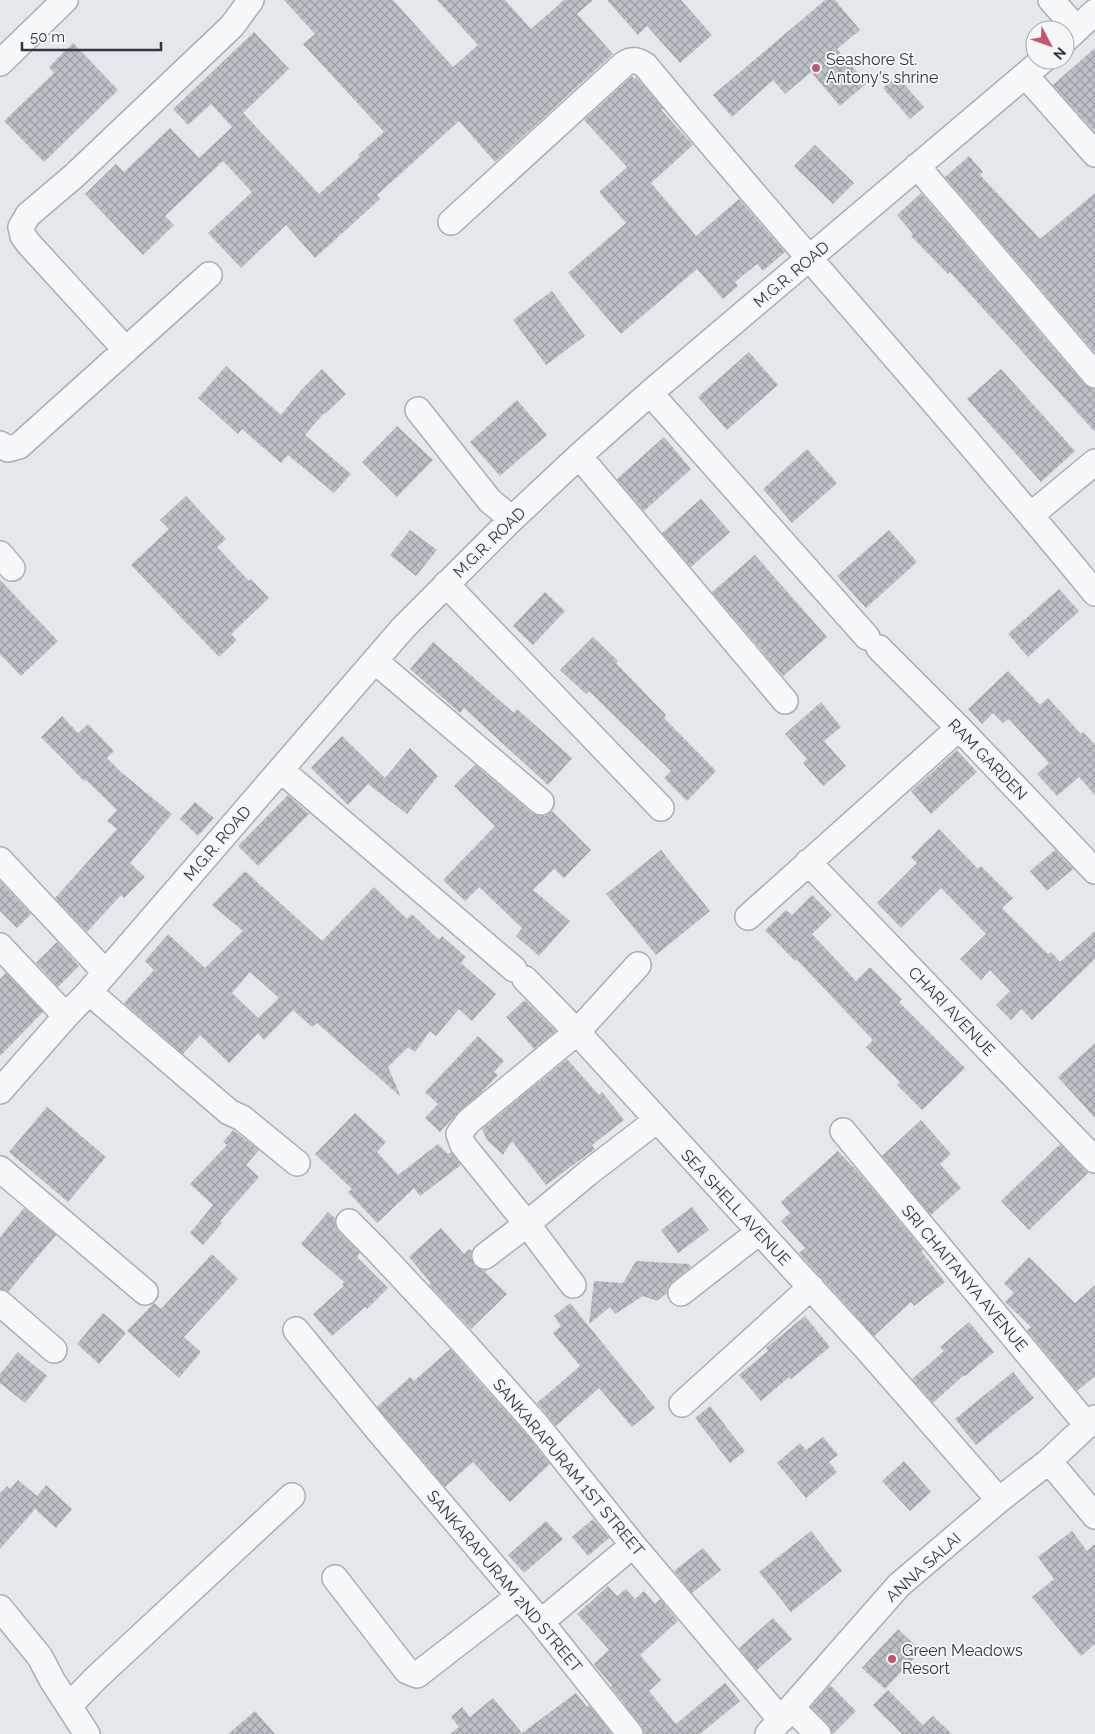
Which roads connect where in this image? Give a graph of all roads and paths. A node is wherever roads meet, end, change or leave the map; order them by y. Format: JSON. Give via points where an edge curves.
{"nodes":[{"id":1,"x":65,"y":0,"type":"edge"},
{"id":2,"x":251,"y":0,"type":"edge"},
{"id":3,"x":0,"y":63,"type":"edge"},
{"id":4,"x":1033,"y":70,"type":"edge"},
{"id":5,"x":1036,"y":70,"type":"edge"},
{"id":6,"x":1095,"y":154,"type":"edge"},
{"id":7,"x":917,"y":166,"type":"junction"},
{"id":8,"x":451,"y":222,"type":"dead end"},
{"id":9,"x":809,"y":259,"type":"junction"},
{"id":10,"x":209,"y":276,"type":"dead end"},
{"id":11,"x":126,"y":350,"type":"junction"},
{"id":12,"x":1095,"y":375,"type":"edge"},
{"id":13,"x":650,"y":393,"type":"junction"},
{"id":14,"x":418,"y":410,"type":"dead end"},
{"id":15,"x":0,"y":444,"type":"edge"},
{"id":16,"x":579,"y":456,"type":"junction"},
{"id":17,"x":1095,"y":462,"type":"edge"},
{"id":18,"x":1032,"y":515,"type":"junction"},
{"id":19,"x":512,"y":519,"type":"junction"},
{"id":20,"x":446,"y":584,"type":"junction"},
{"id":21,"x":1095,"y":592,"type":"edge"},
{"id":22,"x":375,"y":661,"type":"junction"},
{"id":23,"x":785,"y":701,"type":"dead end"},
{"id":24,"x":959,"y":728,"type":"junction"},
{"id":25,"x":281,"y":770,"type":"junction"},
{"id":26,"x":541,"y":802,"type":"dead end"},
{"id":27,"x":661,"y":808,"type":"dead end"},
{"id":28,"x":0,"y":860,"type":"edge"},
{"id":29,"x":808,"y":862,"type":"junction"},
{"id":30,"x":1095,"y":871,"type":"edge"},
{"id":31,"x":748,"y":917,"type":"dead end"},
{"id":32,"x":0,"y":946,"type":"edge"},
{"id":33,"x":638,"y":965,"type":"dead end"},
{"id":34,"x":105,"y":972,"type":"junction"},
{"id":35,"x":89,"y":992,"type":"junction"},
{"id":36,"x":66,"y":1016,"type":"junction"},
{"id":37,"x":577,"y":1032,"type":"junction"},
{"id":38,"x":0,"y":1091,"type":"edge"},
{"id":39,"x":657,"y":1120,"type":"junction"},
{"id":40,"x":843,"y":1131,"type":"dead end"},
{"id":41,"x":1095,"y":1160,"type":"edge"},
{"id":42,"x":297,"y":1163,"type":"dead end"},
{"id":43,"x":0,"y":1169,"type":"edge"},
{"id":44,"x":349,"y":1222,"type":"dead end"},
{"id":45,"x":527,"y":1224,"type":"junction"},
{"id":46,"x":759,"y":1232,"type":"junction"},
{"id":47,"x":485,"y":1256,"type":"dead end"},
{"id":48,"x":573,"y":1285,"type":"dead end"},
{"id":49,"x":811,"y":1287,"type":"junction"},
{"id":50,"x":146,"y":1292,"type":"dead end"},
{"id":51,"x":682,"y":1293,"type":"dead end"},
{"id":52,"x":0,"y":1303,"type":"edge"},
{"id":53,"x":296,"y":1330,"type":"dead end"},
{"id":54,"x":54,"y":1350,"type":"dead end"},
{"id":55,"x":682,"y":1404,"type":"dead end"},
{"id":56,"x":1091,"y":1422,"type":"edge"},
{"id":57,"x":1048,"y":1461,"type":"junction"},
{"id":58,"x":292,"y":1496,"type":"dead end"},
{"id":59,"x":999,"y":1500,"type":"junction"},
{"id":60,"x":1095,"y":1516,"type":"edge"},
{"id":61,"x":633,"y":1545,"type":"junction"},
{"id":62,"x":335,"y":1578,"type":"dead end"},
{"id":63,"x":518,"y":1597,"type":"junction"},
{"id":64,"x":0,"y":1608,"type":"edge"},
{"id":65,"x":541,"y":1622,"type":"junction"},
{"id":66,"x":69,"y":1706,"type":"junction"},
{"id":67,"x":780,"y":1721,"type":"edge"},
{"id":68,"x":87,"y":1734,"type":"edge"},
{"id":69,"x":630,"y":1734,"type":"edge"},
{"id":70,"x":818,"y":1734,"type":"edge"}],
"edges":[{"from":1,"to":3,"type":"street"},
{"from":2,"to":11,"type":"street","via":[[232,26],[28,215],[21,227],[29,244]]},
{"from":4,"to":7,"type":"street","name":"M.G.R. ROAD"},
{"from":5,"to":6,"type":"street"},
{"from":7,"to":9,"type":"street","name":"M.G.R. ROAD"},
{"from":7,"to":12,"type":"street"},
{"from":8,"to":9,"type":"street","via":[[624,64],[638,60]]},
{"from":9,"to":13,"type":"street","name":"M.G.R. ROAD"},
{"from":9,"to":18,"type":"street"},
{"from":10,"to":11,"type":"street"},
{"from":11,"to":15,"type":"street","via":[[19,446],[8,449]]},
{"from":13,"to":16,"type":"street","name":"M.G.R. ROAD"},
{"from":13,"to":24,"type":"street","name":"RAM GARDEN","via":[[873,642]]},
{"from":14,"to":19,"type":"street","via":[[490,501]]},
{"from":16,"to":19,"type":"street","name":"M.G.R. ROAD"},
{"from":16,"to":23,"type":"street"},
{"from":17,"to":18,"type":"street"},
{"from":18,"to":21,"type":"street"},
{"from":19,"to":20,"type":"street","name":"M.G.R. ROAD"},
{"from":20,"to":22,"type":"street","name":"M.G.R. ROAD"},
{"from":20,"to":27,"type":"street"},
{"from":22,"to":25,"type":"street","name":"M.G.R. ROAD"},
{"from":22,"to":26,"type":"street"},
{"from":24,"to":29,"type":"street"},
{"from":24,"to":30,"type":"street","name":"RAM GARDEN"},
{"from":25,"to":34,"type":"street","name":"M.G.R. ROAD"},
{"from":25,"to":37,"type":"street","name":"SEA SHELL AVENUE","via":[[519,974]]},
{"from":28,"to":34,"type":"street"},
{"from":29,"to":31,"type":"street"},
{"from":29,"to":41,"type":"street","name":"CHARI AVENUE"},
{"from":32,"to":36,"type":"street"},
{"from":33,"to":37,"type":"street"},
{"from":34,"to":35,"type":"street","name":"M.G.R. ROAD"},
{"from":35,"to":36,"type":"street","name":"M.G.R. ROAD"},
{"from":35,"to":42,"type":"street","via":[[229,1112],[242,1118]]},
{"from":36,"to":38,"type":"street","name":"M.G.R. ROAD"},
{"from":37,"to":39,"type":"street","name":"SEA SHELL AVENUE"},
{"from":37,"to":45,"type":"street","via":[[468,1122],[459,1134],[462,1145]]},
{"from":39,"to":45,"type":"street"},
{"from":39,"to":46,"type":"street","name":"SEA SHELL AVENUE"},
{"from":40,"to":56,"type":"street","name":"SRI CHAITANYA AVENUE"},
{"from":43,"to":50,"type":"street"},
{"from":44,"to":61,"type":"street","name":"SANKARAPURAM 1ST STREET","via":[[536,1424]]},
{"from":45,"to":47,"type":"street"},
{"from":45,"to":48,"type":"street"},
{"from":46,"to":49,"type":"street","name":"SEA SHELL AVENUE"},
{"from":46,"to":51,"type":"street"},
{"from":49,"to":55,"type":"street"},
{"from":49,"to":59,"type":"street","name":"SEA SHELL AVENUE"},
{"from":52,"to":54,"type":"street"},
{"from":53,"to":63,"type":"street","name":"SANKARAPURAM 2ND STREET"},
{"from":56,"to":57,"type":"street","name":"ANNA SALAI"},
{"from":57,"to":59,"type":"street","name":"ANNA SALAI"},
{"from":57,"to":60,"type":"street"},
{"from":58,"to":66,"type":"street"},
{"from":59,"to":67,"type":"street","name":"ANNA SALAI","via":[[898,1585]]},
{"from":61,"to":65,"type":"street"},
{"from":61,"to":67,"type":"street","name":"SANKARAPURAM 1ST STREET"},
{"from":62,"to":63,"type":"street","via":[[408,1672],[417,1675]]},
{"from":63,"to":65,"type":"street","name":"SANKARAPURAM 2ND STREET"},
{"from":64,"to":66,"type":"street","via":[[40,1657]]},
{"from":65,"to":69,"type":"street","name":"SANKARAPURAM 2ND STREET"},
{"from":66,"to":68,"type":"street"},
{"from":67,"to":70,"type":"street","name":"SANKARAPURAM 1ST STREET"}]}
